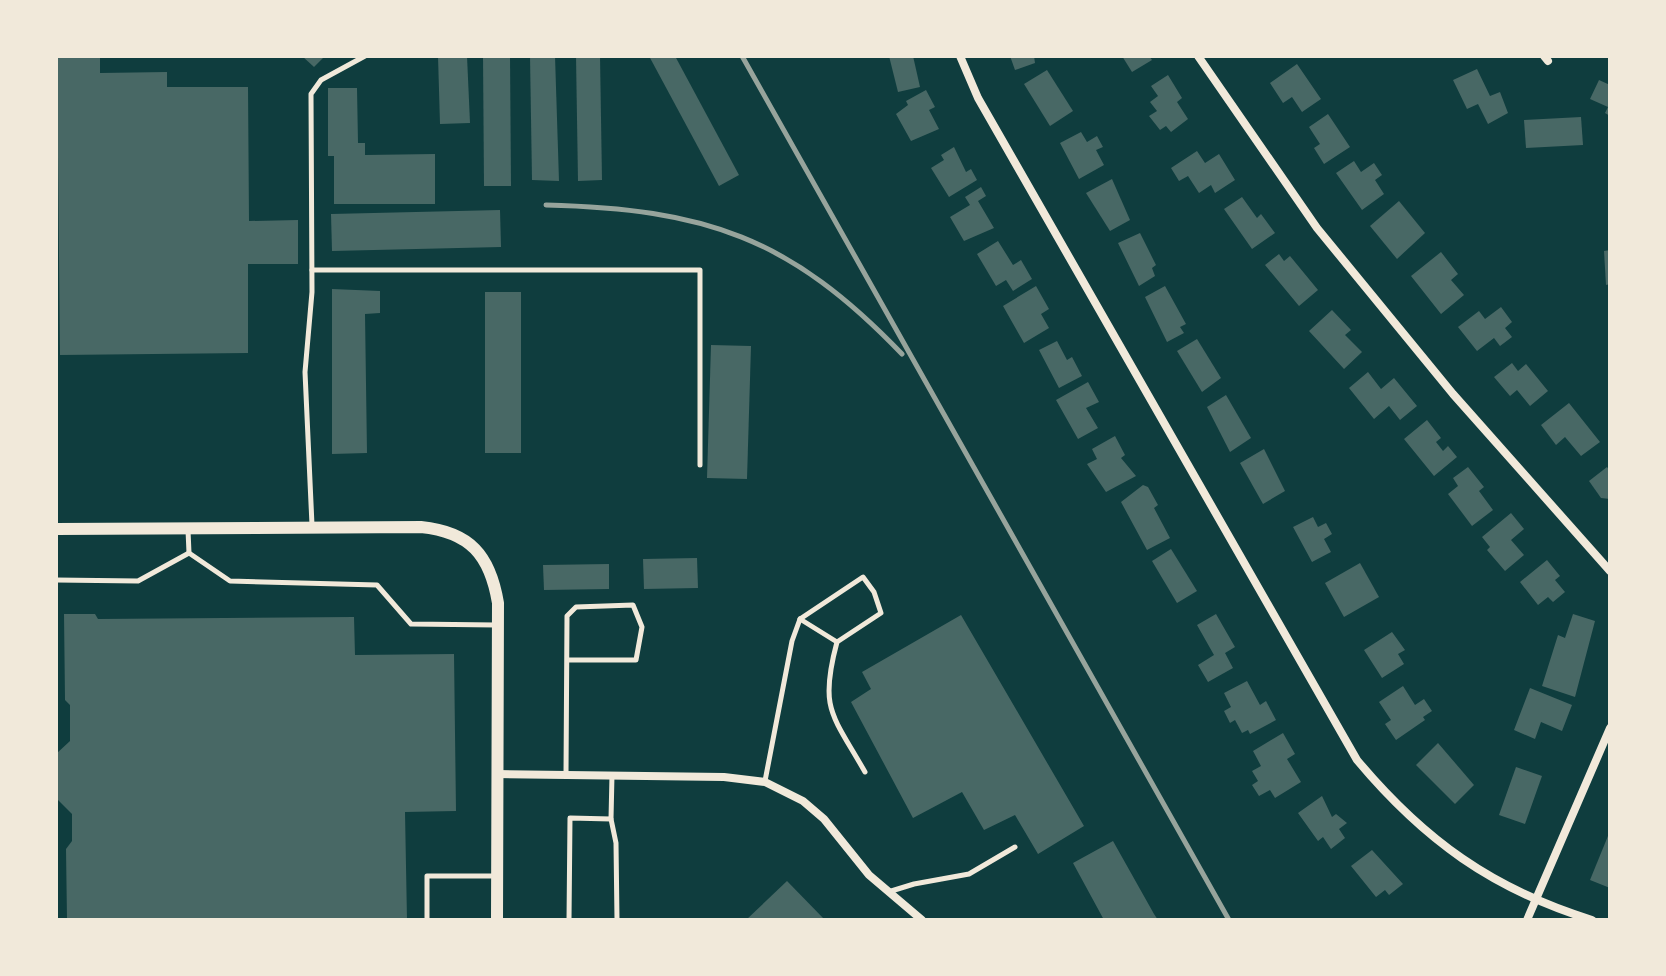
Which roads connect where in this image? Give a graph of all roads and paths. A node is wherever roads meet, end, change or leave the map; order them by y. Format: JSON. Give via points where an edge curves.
{"nodes":[{"id":1,"x":365,"y":56,"type":"edge"},
{"id":2,"x":960,"y":56,"type":"edge"},
{"id":3,"x":1198,"y":56,"type":"edge"},
{"id":4,"x":312,"y":270,"type":"junction"},
{"id":5,"x":700,"y":465,"type":"dead end"},
{"id":6,"x":312,"y":528,"type":"junction"},
{"id":7,"x":56,"y":529,"type":"edge"},
{"id":8,"x":188,"y":529,"type":"junction"},
{"id":9,"x":189,"y":553,"type":"junction"},
{"id":10,"x":1610,"y":571,"type":"edge"},
{"id":11,"x":56,"y":580,"type":"edge"},
{"id":12,"x":800,"y":619,"type":"junction"},
{"id":13,"x":497,"y":625,"type":"junction"},
{"id":14,"x":837,"y":642,"type":"junction"},
{"id":15,"x":567,"y":660,"type":"junction"},
{"id":16,"x":1610,"y":728,"type":"edge"},
{"id":17,"x":865,"y":772,"type":"dead end"},
{"id":18,"x":497,"y":774,"type":"junction"},
{"id":19,"x":566,"y":774,"type":"junction"},
{"id":20,"x":612,"y":775,"type":"junction"},
{"id":21,"x":765,"y":782,"type":"junction"},
{"id":22,"x":611,"y":819,"type":"junction"},
{"id":23,"x":1015,"y":847,"type":"dead end"},
{"id":24,"x":497,"y":876,"type":"junction"},
{"id":25,"x":888,"y":893,"type":"junction"},
{"id":26,"x":1535,"y":900,"type":"junction"},
{"id":27,"x":427,"y":920,"type":"edge"},
{"id":28,"x":497,"y":920,"type":"edge"},
{"id":29,"x":569,"y":920,"type":"edge"},
{"id":30,"x":617,"y":920,"type":"edge"},
{"id":31,"x":922,"y":920,"type":"edge"},
{"id":32,"x":1527,"y":920,"type":"edge"},
{"id":33,"x":1592,"y":920,"type":"edge"}],
"edges":[{"from":1,"to":4,"type":"lane","via":[[321,80],[311,94]]},
{"from":2,"to":26,"type":"street","via":[[978,98],[1357,760],[1429,835],[1471,866]]},
{"from":3,"to":10,"type":"street","via":[[1317,228],[1453,394]]},
{"from":4,"to":5,"type":"lane","via":[[700,270]]},
{"from":4,"to":6,"type":"lane","via":[[305,372]]},
{"from":6,"to":8,"type":"street"},
{"from":6,"to":13,"type":"street","via":[[446,530],[477,551],[494,580]]},
{"from":7,"to":8,"type":"street"},
{"from":8,"to":9,"type":"lane"},
{"from":9,"to":11,"type":"lane","via":[[138,581]]},
{"from":9,"to":13,"type":"lane","via":[[230,581],[377,585],[411,624]]},
{"from":12,"to":14,"type":"lane"},
{"from":12,"to":14,"type":"lane","via":[[863,577],[881,613]]},
{"from":12,"to":21,"type":"lane"},
{"from":13,"to":18,"type":"street"},
{"from":14,"to":17,"type":"lane","via":[[827,702]]},
{"from":15,"to":15,"type":"lane","via":[[567,616],[576,607],[633,605],[642,627],[636,660]]},
{"from":15,"to":19,"type":"lane"},
{"from":16,"to":26,"type":"street"},
{"from":18,"to":19,"type":"street"},
{"from":18,"to":24,"type":"street"},
{"from":19,"to":20,"type":"street"},
{"from":20,"to":21,"type":"street"},
{"from":20,"to":22,"type":"lane"},
{"from":21,"to":25,"type":"street","via":[[803,801],[824,819]]},
{"from":22,"to":29,"type":"lane","via":[[570,818]]},
{"from":22,"to":30,"type":"lane"},
{"from":23,"to":25,"type":"lane","via":[[969,874]]},
{"from":24,"to":27,"type":"lane","via":[[427,876]]},
{"from":24,"to":28,"type":"street"},
{"from":25,"to":31,"type":"street"},
{"from":26,"to":32,"type":"street"},
{"from":26,"to":33,"type":"street"}]}
